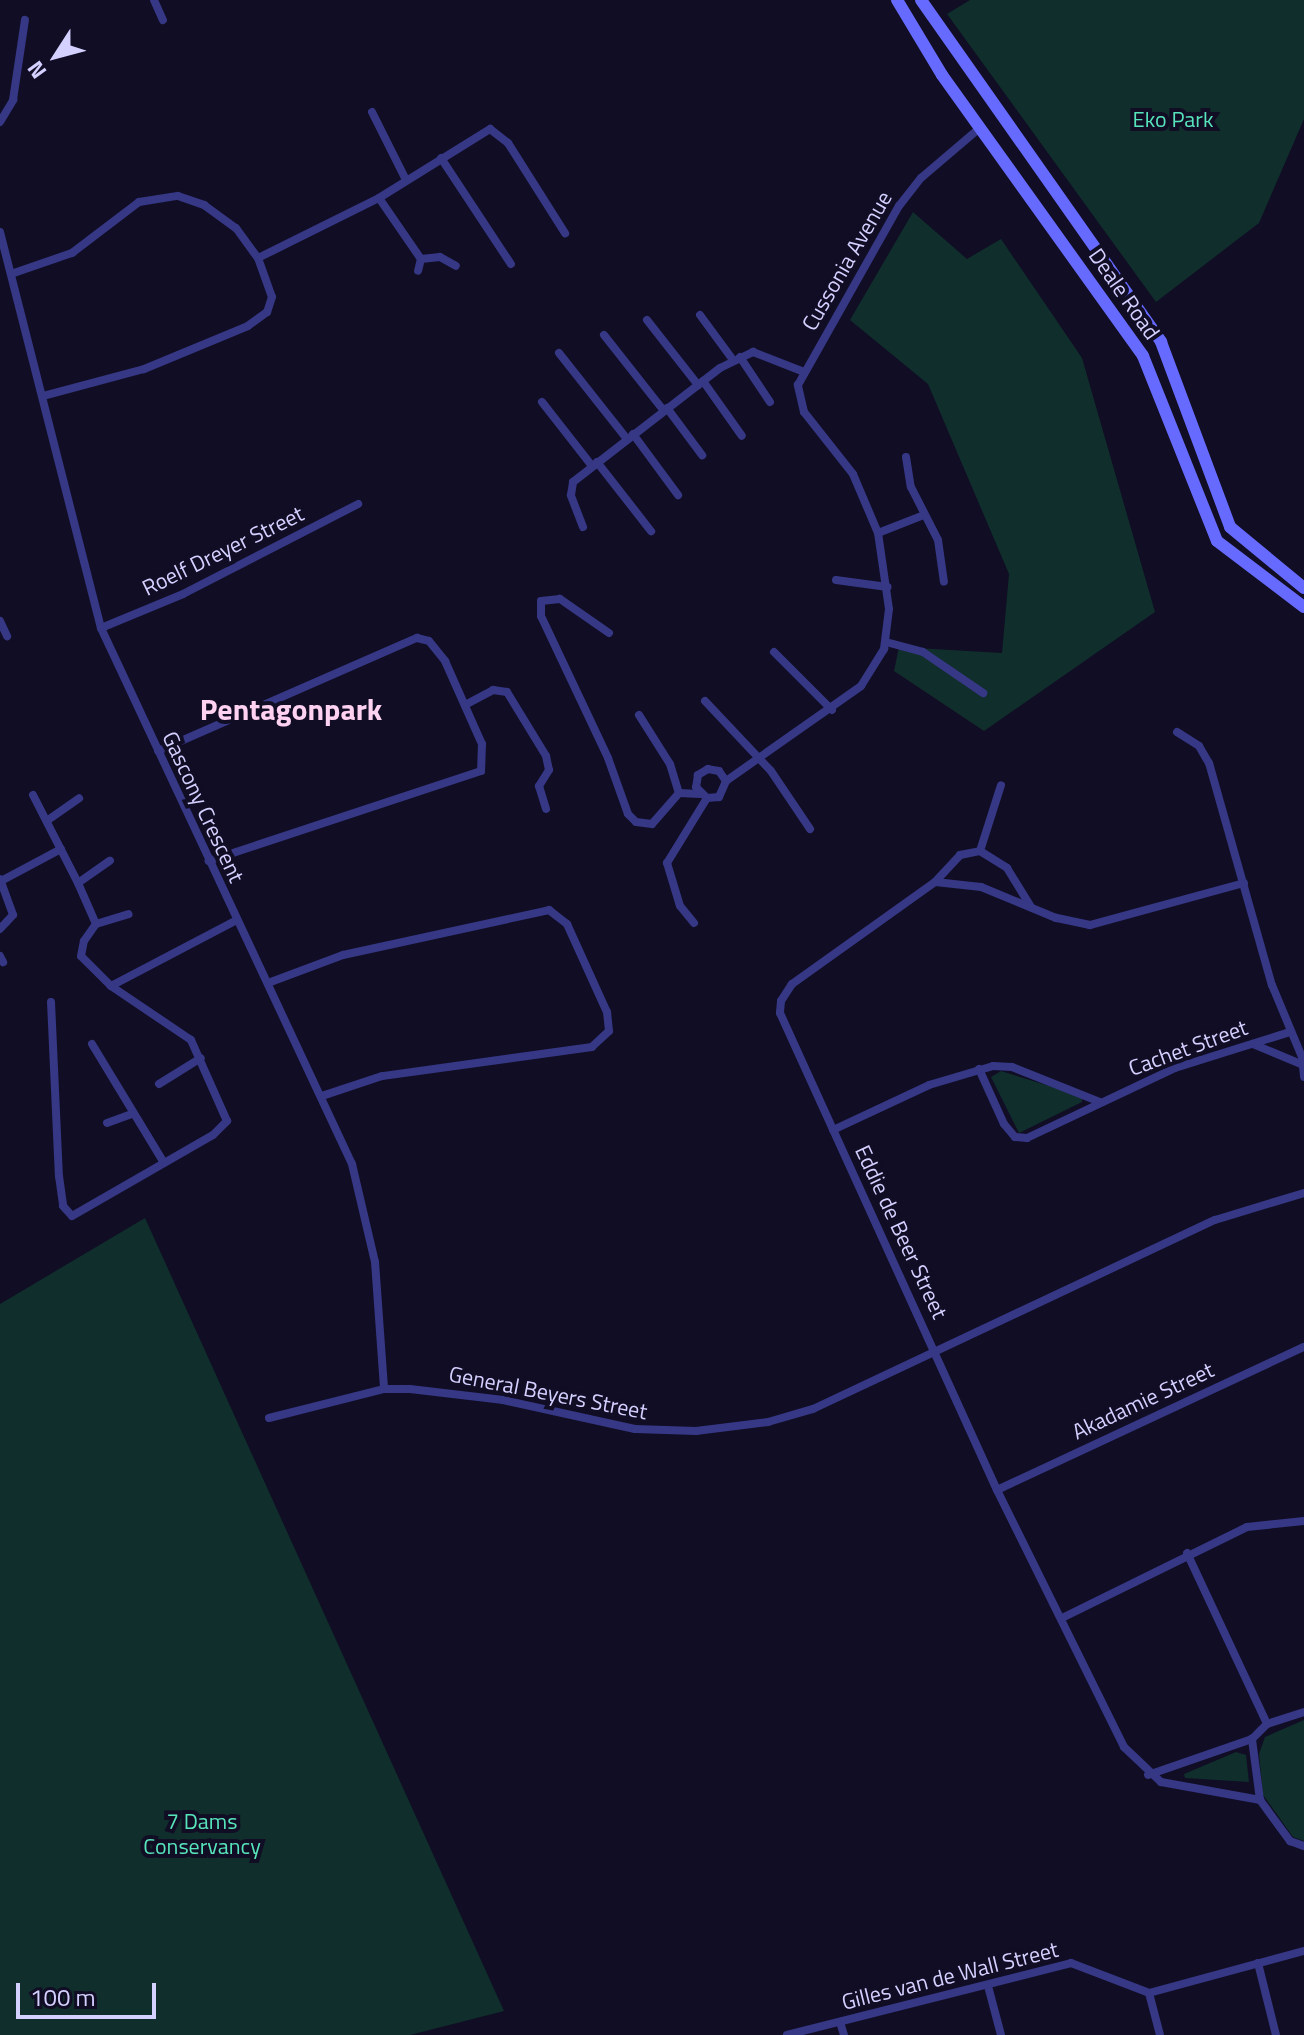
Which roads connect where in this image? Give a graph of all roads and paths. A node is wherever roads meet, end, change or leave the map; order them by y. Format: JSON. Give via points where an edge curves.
{"nodes":[{"id":1,"x":154,"y":0,"type":"edge"},
{"id":2,"x":897,"y":0,"type":"edge"},
{"id":3,"x":921,"y":0,"type":"edge"},
{"id":4,"x":25,"y":20,"type":"dead end"},
{"id":5,"x":163,"y":20,"type":"dead end"},
{"id":6,"x":981,"y":89,"type":"junction"},
{"id":7,"x":372,"y":112,"type":"dead end"},
{"id":8,"x":0,"y":122,"type":"edge"},
{"id":9,"x":981,"y":126,"type":"junction"},
{"id":10,"x":1009,"y":127,"type":"junction"},
{"id":11,"x":441,"y":158,"type":"junction"},
{"id":12,"x":406,"y":180,"type":"junction"},
{"id":13,"x":379,"y":198,"type":"junction"},
{"id":14,"x":0,"y":232,"type":"edge"},
{"id":15,"x":565,"y":233,"type":"dead end"},
{"id":16,"x":258,"y":258,"type":"junction"},
{"id":17,"x":421,"y":259,"type":"junction"},
{"id":18,"x":1104,"y":259,"type":"junction"},
{"id":19,"x":511,"y":264,"type":"dead end"},
{"id":20,"x":456,"y":266,"type":"dead end"},
{"id":21,"x":418,"y":271,"type":"dead end"},
{"id":22,"x":1085,"y":273,"type":"junction"},
{"id":23,"x":11,"y":274,"type":"junction"},
{"id":24,"x":700,"y":315,"type":"dead end"},
{"id":25,"x":647,"y":320,"type":"dead end"},
{"id":26,"x":604,"y":335,"type":"dead end"},
{"id":27,"x":559,"y":353,"type":"dead end"},
{"id":28,"x":736,"y":358,"type":"junction"},
{"id":29,"x":804,"y":372,"type":"junction"},
{"id":30,"x":700,"y":383,"type":"junction"},
{"id":31,"x":43,"y":396,"type":"junction"},
{"id":32,"x":542,"y":402,"type":"dead end"},
{"id":33,"x":770,"y":402,"type":"dead end"},
{"id":34,"x":666,"y":410,"type":"junction"},
{"id":35,"x":742,"y":436,"type":"dead end"},
{"id":36,"x":630,"y":437,"type":"junction"},
{"id":37,"x":702,"y":455,"type":"dead end"},
{"id":38,"x":906,"y":457,"type":"dead end"},
{"id":39,"x":595,"y":464,"type":"junction"},
{"id":40,"x":678,"y":495,"type":"dead end"},
{"id":41,"x":358,"y":504,"type":"dead end"},
{"id":42,"x":924,"y":515,"type":"junction"},
{"id":43,"x":583,"y":527,"type":"dead end"},
{"id":44,"x":651,"y":531,"type":"dead end"},
{"id":45,"x":878,"y":533,"type":"junction"},
{"id":46,"x":836,"y":580,"type":"dead end"},
{"id":47,"x":944,"y":582,"type":"dead end"},
{"id":48,"x":888,"y":587,"type":"junction"},
{"id":49,"x":1304,"y":588,"type":"edge"},
{"id":50,"x":1304,"y":607,"type":"edge"},
{"id":51,"x":0,"y":621,"type":"edge"},
{"id":52,"x":101,"y":628,"type":"junction"},
{"id":53,"x":609,"y":633,"type":"dead end"},
{"id":54,"x":7,"y":636,"type":"dead end"},
{"id":55,"x":886,"y":642,"type":"junction"},
{"id":56,"x":774,"y":652,"type":"dead end"},
{"id":57,"x":983,"y":693,"type":"dead end"},
{"id":58,"x":705,"y":701,"type":"dead end"},
{"id":59,"x":465,"y":705,"type":"junction"},
{"id":60,"x":832,"y":710,"type":"junction"},
{"id":61,"x":639,"y":715,"type":"dead end"},
{"id":62,"x":1177,"y":732,"type":"dead end"},
{"id":63,"x":158,"y":751,"type":"junction"},
{"id":64,"x":759,"y":759,"type":"junction"},
{"id":65,"x":726,"y":781,"type":"junction"},
{"id":66,"x":1001,"y":785,"type":"dead end"},
{"id":67,"x":679,"y":793,"type":"junction"},
{"id":68,"x":33,"y":795,"type":"dead end"},
{"id":69,"x":703,"y":796,"type":"junction"},
{"id":70,"x":79,"y":798,"type":"dead end"},
{"id":71,"x":546,"y":809,"type":"dead end"},
{"id":72,"x":48,"y":820,"type":"junction"},
{"id":73,"x":810,"y":829,"type":"dead end"},
{"id":74,"x":61,"y":849,"type":"junction"},
{"id":75,"x":980,"y":851,"type":"junction"},
{"id":76,"x":110,"y":861,"type":"dead end"},
{"id":77,"x":209,"y":861,"type":"junction"},
{"id":78,"x":0,"y":880,"type":"edge"},
{"id":79,"x":935,"y":882,"type":"junction"},
{"id":80,"x":78,"y":883,"type":"junction"},
{"id":81,"x":1244,"y":883,"type":"junction"},
{"id":82,"x":1031,"y":908,"type":"junction"},
{"id":83,"x":128,"y":914,"type":"dead end"},
{"id":84,"x":235,"y":921,"type":"junction"},
{"id":85,"x":694,"y":923,"type":"dead end"},
{"id":86,"x":96,"y":924,"type":"junction"},
{"id":87,"x":0,"y":929,"type":"edge"},
{"id":88,"x":268,"y":983,"type":"junction"},
{"id":89,"x":111,"y":986,"type":"junction"},
{"id":90,"x":51,"y":1002,"type":"dead end"},
{"id":91,"x":1290,"y":1032,"type":"junction"},
{"id":92,"x":92,"y":1044,"type":"dead end"},
{"id":93,"x":1253,"y":1044,"type":"junction"},
{"id":94,"x":201,"y":1058,"type":"junction"},
{"id":95,"x":1303,"y":1065,"type":"edge"},
{"id":96,"x":979,"y":1069,"type":"junction"},
{"id":97,"x":1304,"y":1077,"type":"edge"},
{"id":98,"x":159,"y":1084,"type":"dead end"},
{"id":99,"x":322,"y":1096,"type":"junction"},
{"id":100,"x":1100,"y":1102,"type":"junction"},
{"id":101,"x":132,"y":1114,"type":"junction"},
{"id":102,"x":107,"y":1123,"type":"dead end"},
{"id":103,"x":833,"y":1130,"type":"junction"},
{"id":104,"x":164,"y":1163,"type":"junction"},
{"id":105,"x":1304,"y":1193,"type":"edge"},
{"id":106,"x":1304,"y":1347,"type":"edge"},
{"id":107,"x":936,"y":1350,"type":"junction"},
{"id":108,"x":384,"y":1389,"type":"junction"},
{"id":109,"x":269,"y":1418,"type":"dead end"},
{"id":110,"x":997,"y":1490,"type":"junction"},
{"id":111,"x":1304,"y":1521,"type":"edge"},
{"id":112,"x":1187,"y":1553,"type":"junction"},
{"id":113,"x":1062,"y":1618,"type":"junction"},
{"id":114,"x":1304,"y":1712,"type":"edge"},
{"id":115,"x":1267,"y":1724,"type":"junction"},
{"id":116,"x":1252,"y":1739,"type":"junction"},
{"id":117,"x":1148,"y":1775,"type":"junction"},
{"id":118,"x":1260,"y":1800,"type":"junction"},
{"id":119,"x":1304,"y":1846,"type":"edge"},
{"id":120,"x":1304,"y":1951,"type":"edge"},
{"id":121,"x":1258,"y":1963,"type":"junction"},
{"id":122,"x":988,"y":1986,"type":"junction"},
{"id":123,"x":1149,"y":1993,"type":"junction"},
{"id":124,"x":840,"y":2022,"type":"junction"},
{"id":125,"x":787,"y":2035,"type":"edge"},
{"id":126,"x":844,"y":2035,"type":"edge"},
{"id":127,"x":1001,"y":2035,"type":"edge"},
{"id":128,"x":1160,"y":2035,"type":"edge"},
{"id":129,"x":1276,"y":2035,"type":"edge"}],
"edges":[{"from":1,"to":5,"type":"street"},
{"from":2,"to":9,"type":"street","name":"Deale Road","via":[[919,41]]},
{"from":3,"to":6,"type":"street","name":"Deale Road"},
{"from":4,"to":8,"type":"street","via":[[13,100]]},
{"from":6,"to":9,"type":"street"},
{"from":6,"to":10,"type":"street","name":"Deale Road"},
{"from":7,"to":12,"type":"street"},
{"from":9,"to":10,"type":"street","via":[[997,119]]},
{"from":9,"to":22,"type":"street","name":"Deale Road"},
{"from":9,"to":29,"type":"street","name":"Cussonia Avenue","via":[[929,170],[899,206]]},
{"from":10,"to":18,"type":"street","name":"Deale Road"},
{"from":11,"to":12,"type":"street"},
{"from":11,"to":15,"type":"street","via":[[483,131],[497,132]]},
{"from":11,"to":19,"type":"street"},
{"from":12,"to":13,"type":"street"},
{"from":13,"to":16,"type":"street"},
{"from":13,"to":17,"type":"street"},
{"from":14,"to":23,"type":"street","name":"Gascony Crescent"},
{"from":16,"to":23,"type":"street","via":[[217,213],[190,199],[163,196],[123,212],[72,253]]},
{"from":16,"to":31,"type":"street","via":[[272,297],[258,319],[144,369]]},
{"from":17,"to":20,"type":"street","via":[[440,257]]},
{"from":17,"to":21,"type":"street"},
{"from":18,"to":22,"type":"street"},
{"from":18,"to":49,"type":"street","name":"Deale Road","via":[[1161,342],[1230,527]]},
{"from":22,"to":50,"type":"street","name":"Deale Road","via":[[1153,375],[1217,541]]},
{"from":23,"to":31,"type":"street","name":"Gascony Crescent"},
{"from":24,"to":28,"type":"street"},
{"from":25,"to":30,"type":"street"},
{"from":26,"to":34,"type":"street"},
{"from":27,"to":36,"type":"street"},
{"from":28,"to":29,"type":"street","via":[[761,353]]},
{"from":28,"to":30,"type":"street"},
{"from":28,"to":33,"type":"street"},
{"from":29,"to":45,"type":"street","name":"Cussonia Avenue","via":[[798,394],[804,412],[853,474]]},
{"from":30,"to":34,"type":"street"},
{"from":30,"to":35,"type":"street"},
{"from":31,"to":52,"type":"street","name":"Gascony Crescent"},
{"from":32,"to":39,"type":"street"},
{"from":34,"to":36,"type":"street"},
{"from":34,"to":37,"type":"street"},
{"from":36,"to":39,"type":"street"},
{"from":36,"to":40,"type":"street"},
{"from":38,"to":42,"type":"street","via":[[911,487]]},
{"from":39,"to":43,"type":"street","via":[[570,488]]},
{"from":39,"to":44,"type":"street"},
{"from":41,"to":52,"type":"street","name":"Roelf Dreyer Street","via":[[183,594]]},
{"from":42,"to":45,"type":"street"},
{"from":42,"to":47,"type":"street","via":[[938,540]]},
{"from":45,"to":48,"type":"street"},
{"from":46,"to":48,"type":"street"},
{"from":48,"to":55,"type":"street"},
{"from":51,"to":54,"type":"street"},
{"from":52,"to":63,"type":"street","name":"Gascony Crescent"},
{"from":53,"to":67,"type":"street","via":[[560,599],[541,601],[541,616],[608,758],[628,814],[636,822],[652,824]]},
{"from":55,"to":57,"type":"street","via":[[923,652]]},
{"from":55,"to":60,"type":"street","via":[[876,668]]},
{"from":56,"to":60,"type":"street"},
{"from":58,"to":64,"type":"street"},
{"from":59,"to":63,"type":"street","via":[[437,649],[417,638]]},
{"from":59,"to":71,"type":"street","via":[[493,690],[507,692],[546,756],[549,770],[539,786]]},
{"from":59,"to":77,"type":"street","via":[[485,758],[475,775]]},
{"from":60,"to":64,"type":"street"},
{"from":61,"to":67,"type":"street","via":[[670,764]]},
{"from":62,"to":81,"type":"street","via":[[1199,746],[1209,763]]},
{"from":63,"to":77,"type":"street","name":"Gascony Crescent"},
{"from":64,"to":65,"type":"street"},
{"from":64,"to":73,"type":"street"},
{"from":65,"to":69,"type":"street","via":[[719,797]]},
{"from":65,"to":69,"type":"street","via":[[719,771],[702,771],[696,781]]},
{"from":66,"to":75,"type":"street"},
{"from":67,"to":69,"type":"street"},
{"from":68,"to":72,"type":"street"},
{"from":69,"to":85,"type":"street","via":[[667,863],[680,906]]},
{"from":70,"to":72,"type":"street"},
{"from":72,"to":74,"type":"street"},
{"from":74,"to":78,"type":"street"},
{"from":74,"to":80,"type":"street"},
{"from":75,"to":79,"type":"street","via":[[960,855]]},
{"from":75,"to":82,"type":"street","via":[[1007,868]]},
{"from":76,"to":80,"type":"street"},
{"from":77,"to":84,"type":"street","name":"Gascony Crescent"},
{"from":78,"to":87,"type":"street","via":[[13,915]]},
{"from":79,"to":82,"type":"street","via":[[981,887]]},
{"from":79,"to":103,"type":"street","name":"Eddie de Beer Street","via":[[810,968],[781,1001],[788,1038]]},
{"from":80,"to":86,"type":"street"},
{"from":81,"to":82,"type":"street","via":[[1101,924],[1074,923]]},
{"from":81,"to":91,"type":"street"},
{"from":83,"to":86,"type":"street"},
{"from":84,"to":88,"type":"street","name":"Gascony Crescent"},
{"from":84,"to":89,"type":"street"},
{"from":86,"to":89,"type":"street","via":[[81,956]]},
{"from":88,"to":99,"type":"street","name":"Gascony Crescent"},
{"from":88,"to":99,"type":"street","via":[[343,955],[549,910],[567,924],[607,1012],[609,1031],[592,1047],[411,1071]]},
{"from":89,"to":94,"type":"street","via":[[183,1031]]},
{"from":90,"to":104,"type":"street","via":[[59,1176],[67,1214],[77,1214]]},
{"from":91,"to":93,"type":"street","name":"Cachet Street"},
{"from":91,"to":95,"type":"street"},
{"from":92,"to":101,"type":"street"},
{"from":93,"to":95,"type":"street"},
{"from":93,"to":100,"type":"street","name":"Cachet Street","via":[[1175,1068]]},
{"from":94,"to":98,"type":"street"},
{"from":94,"to":104,"type":"street","via":[[227,1121]]},
{"from":95,"to":97,"type":"street"},
{"from":96,"to":100,"type":"street","via":[[1012,1067]]},
{"from":96,"to":100,"type":"street","name":"Cachet Street","via":[[1004,1124],[1020,1139]]},
{"from":96,"to":103,"type":"street","via":[[929,1085]]},
{"from":99,"to":108,"type":"street","name":"Gascony Crescent","via":[[352,1164],[367,1218],[380,1301]]},
{"from":101,"to":102,"type":"street"},
{"from":101,"to":104,"type":"street"},
{"from":103,"to":107,"type":"street","name":"Eddie de Beer Street"},
{"from":105,"to":107,"type":"street","name":"General Beyers Street","via":[[1215,1220]]},
{"from":106,"to":110,"type":"street","name":"Akadamie Street"},
{"from":107,"to":108,"type":"street","name":"General Beyers Street","via":[[813,1409],[768,1422],[696,1431],[598,1425],[470,1394]]},
{"from":107,"to":110,"type":"street","name":"Eddie de Beer Street"},
{"from":108,"to":109,"type":"street","name":"General Beyers Street"},
{"from":110,"to":113,"type":"street","name":"Eddie de Beer Street"},
{"from":111,"to":112,"type":"street","via":[[1247,1527]]},
{"from":112,"to":113,"type":"street"},
{"from":112,"to":115,"type":"street"},
{"from":113,"to":117,"type":"street","name":"Eddie de Beer Street","via":[[1124,1747]]},
{"from":114,"to":115,"type":"street"},
{"from":115,"to":116,"type":"street"},
{"from":116,"to":117,"type":"street"},
{"from":116,"to":118,"type":"street"},
{"from":117,"to":118,"type":"street","via":[[1179,1787]]},
{"from":118,"to":119,"type":"street","via":[[1290,1841]]},
{"from":120,"to":121,"type":"street"},
{"from":121,"to":123,"type":"street"},
{"from":121,"to":129,"type":"street"},
{"from":122,"to":123,"type":"street","name":"Gilles van de Wall Street","via":[[1071,1963]]},
{"from":122,"to":124,"type":"street","name":"Gilles van de Wall Street"},
{"from":122,"to":127,"type":"street"},
{"from":123,"to":128,"type":"street"},
{"from":124,"to":125,"type":"street","name":"Gilles van de Wall Street"},
{"from":124,"to":126,"type":"street"}]}
